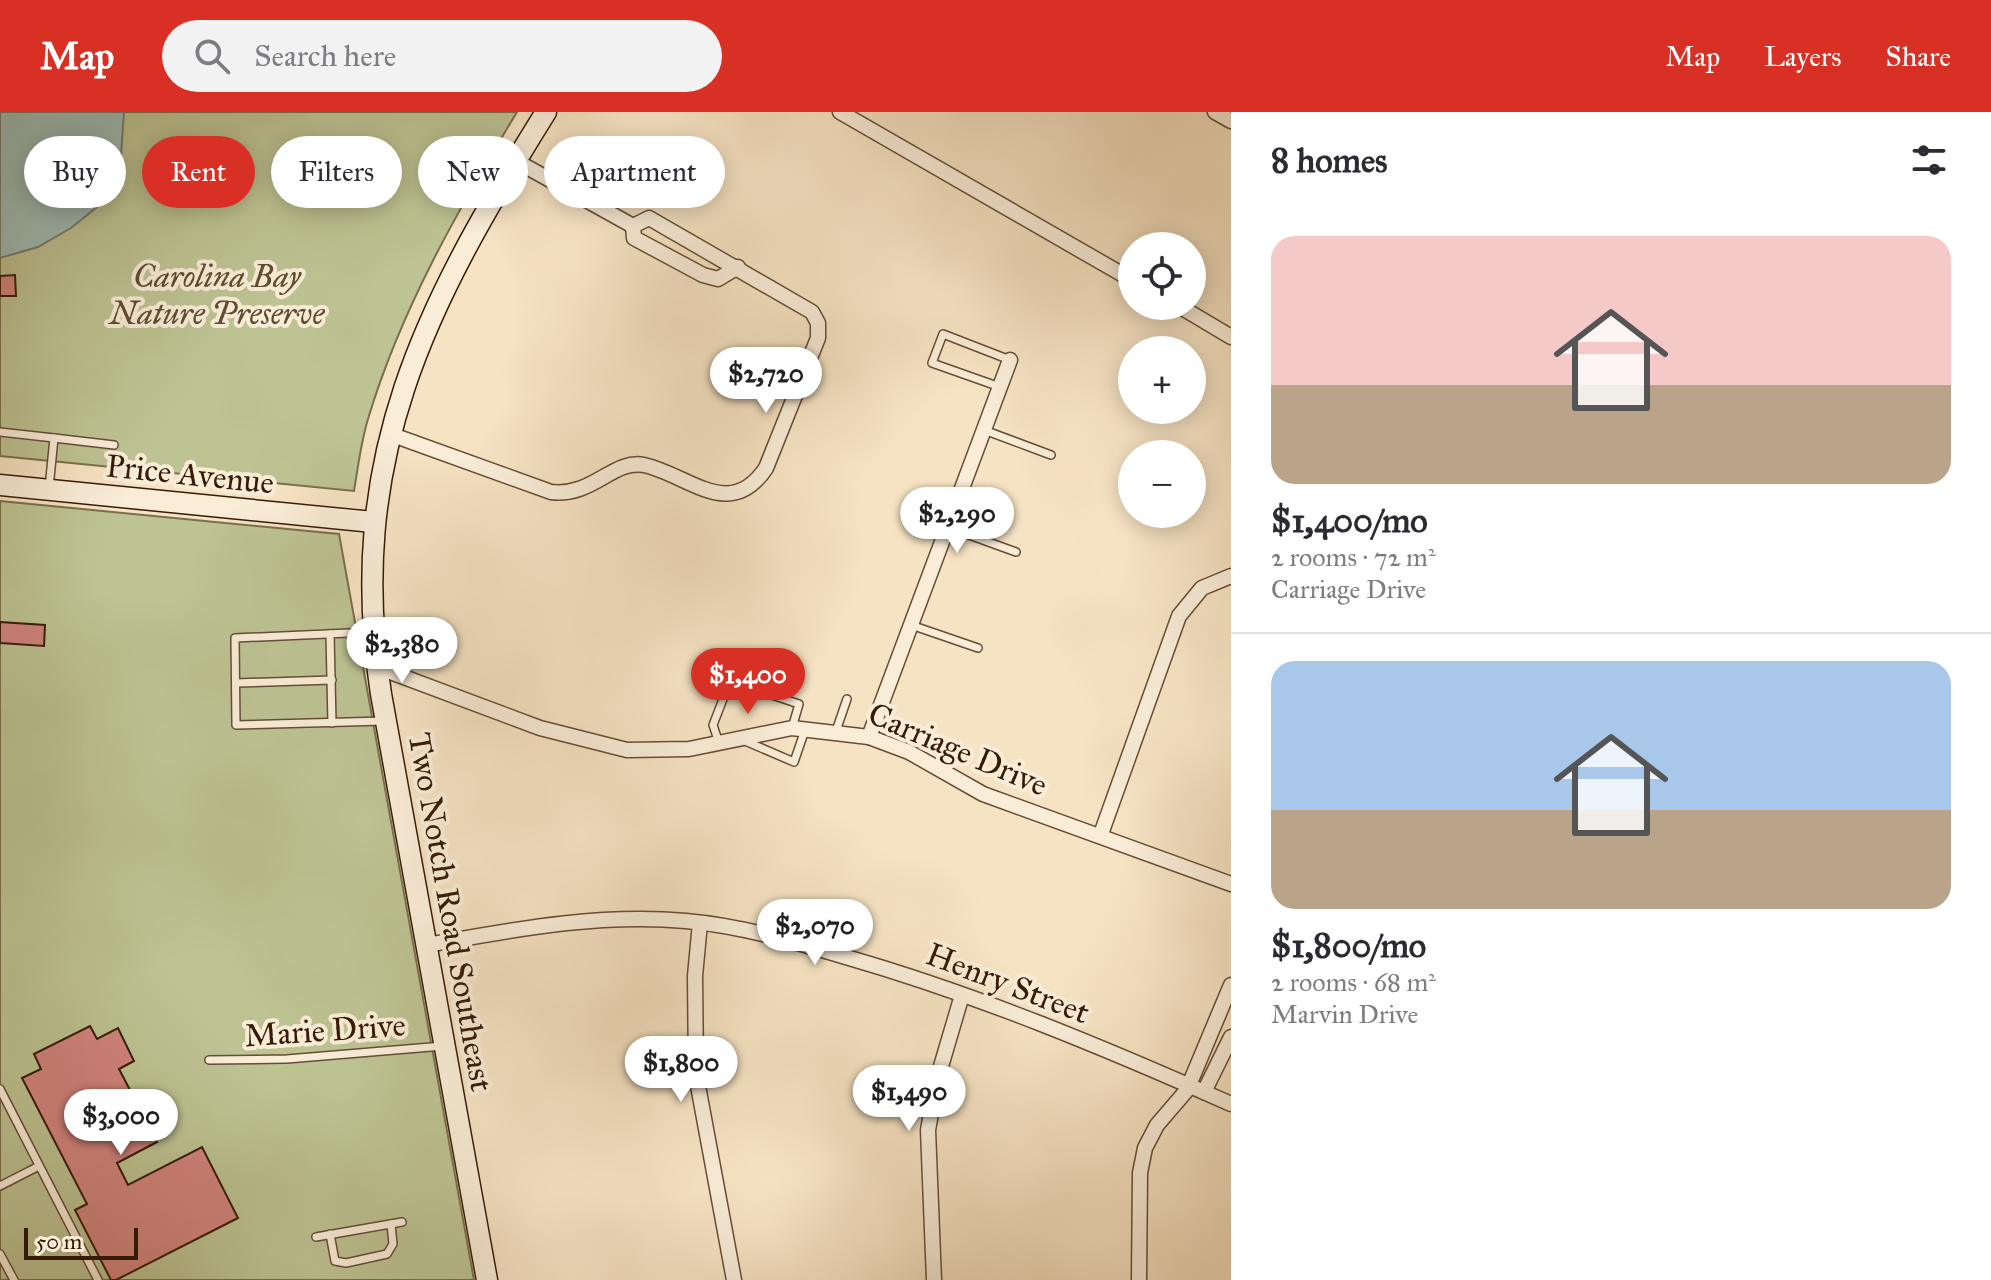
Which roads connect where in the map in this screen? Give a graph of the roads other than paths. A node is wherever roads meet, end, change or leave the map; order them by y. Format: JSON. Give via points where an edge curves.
{"nodes":[{"id":1,"x":546,"y":112,"type":"edge"},
{"id":2,"x":840,"y":112,"type":"edge"},
{"id":3,"x":1215,"y":112,"type":"edge"},
{"id":4,"x":1231,"y":121,"type":"edge"},
{"id":5,"x":528,"y":141,"type":"edge"},
{"id":6,"x":528,"y":168,"type":"edge"},
{"id":7,"x":491,"y":208,"type":"edge"},
{"id":8,"x":633,"y":226,"type":"junction"},
{"id":9,"x":738,"y":267,"type":"junction"},
{"id":10,"x":1118,"y":272,"type":"edge"},
{"id":11,"x":1202,"y":320,"type":"edge"},
{"id":12,"x":1231,"y":337,"type":"edge"},
{"id":13,"x":1010,"y":360,"type":"joint"},
{"id":14,"x":1000,"y":387,"type":"junction"},
{"id":15,"x":984,"y":430,"type":"junction"},
{"id":16,"x":0,"y":432,"type":"edge"},
{"id":17,"x":390,"y":434,"type":"junction"},
{"id":18,"x":54,"y":438,"type":"junction"},
{"id":19,"x":114,"y":445,"type":"dead end"},
{"id":20,"x":1051,"y":455,"type":"dead end"},
{"id":21,"x":0,"y":485,"type":"edge"},
{"id":22,"x":48,"y":490,"type":"junction"},
{"id":23,"x":373,"y":522,"type":"junction"},
{"id":24,"x":947,"y":527,"type":"junction"},
{"id":25,"x":1016,"y":552,"type":"dead end"},
{"id":26,"x":1231,"y":576,"type":"edge"},
{"id":27,"x":911,"y":625,"type":"junction"},
{"id":28,"x":373,"y":632,"type":"junction"},
{"id":29,"x":330,"y":634,"type":"junction"},
{"id":30,"x":978,"y":648,"type":"dead end"},
{"id":31,"x":377,"y":667,"type":"junction"},
{"id":32,"x":332,"y":680,"type":"junction"},
{"id":33,"x":236,"y":683,"type":"junction"},
{"id":34,"x":847,"y":699,"type":"dead end"},
{"id":35,"x":386,"y":721,"type":"junction"},
{"id":36,"x":332,"y":723,"type":"junction"},
{"id":37,"x":799,"y":728,"type":"junction"},
{"id":38,"x":836,"y":731,"type":"junction"},
{"id":39,"x":869,"y":737,"type":"junction"},
{"id":40,"x":738,"y":738,"type":"junction"},
{"id":41,"x":719,"y":743,"type":"junction"},
{"id":42,"x":1101,"y":834,"type":"junction"},
{"id":43,"x":1231,"y":884,"type":"edge"},
{"id":44,"x":700,"y":923,"type":"junction"},
{"id":45,"x":427,"y":945,"type":"junction"},
{"id":46,"x":1231,"y":985,"type":"edge"},
{"id":47,"x":962,"y":995,"type":"junction"},
{"id":48,"x":1231,"y":1037,"type":"edge"},
{"id":49,"x":445,"y":1046,"type":"junction"},
{"id":50,"x":209,"y":1060,"type":"dead end"},
{"id":51,"x":1188,"y":1085,"type":"junction"},
{"id":52,"x":0,"y":1089,"type":"edge"},
{"id":53,"x":1204,"y":1092,"type":"junction"},
{"id":54,"x":1231,"y":1104,"type":"edge"},
{"id":55,"x":39,"y":1166,"type":"junction"},
{"id":56,"x":0,"y":1186,"type":"edge"},
{"id":57,"x":402,"y":1222,"type":"dead end"},
{"id":58,"x":391,"y":1224,"type":"junction"},
{"id":59,"x":330,"y":1234,"type":"junction"},
{"id":60,"x":316,"y":1237,"type":"dead end"},
{"id":61,"x":0,"y":1254,"type":"edge"},
{"id":62,"x":14,"y":1280,"type":"edge"},
{"id":63,"x":98,"y":1280,"type":"edge"},
{"id":64,"x":487,"y":1280,"type":"edge"},
{"id":65,"x":734,"y":1280,"type":"edge"},
{"id":66,"x":934,"y":1280,"type":"edge"},
{"id":67,"x":1139,"y":1280,"type":"edge"}],
"edges":[{"from":1,"to":5,"type":"street","name":"Two Notch Road Southeast"},
{"from":2,"to":10,"type":"street"},
{"from":3,"to":4,"type":"street"},
{"from":6,"to":8,"type":"street"},
{"from":7,"to":17,"type":"street","name":"Two Notch Road Southeast","via":[[430,320]]},
{"from":8,"to":9,"type":"street","via":[[649,218]]},
{"from":8,"to":9,"type":"street","via":[[634,238],[703,275],[718,279]]},
{"from":9,"to":17,"type":"street","via":[[812,312],[818,323],[818,338],[755,484],[721,495],[644,465],[625,465],[589,488],[551,492]]},
{"from":11,"to":12,"type":"street"},
{"from":13,"to":14,"type":"street"},
{"from":13,"to":14,"type":"lane","via":[[943,334],[932,363]]},
{"from":14,"to":15,"type":"street"},
{"from":15,"to":20,"type":"lane"},
{"from":15,"to":24,"type":"street"},
{"from":16,"to":18,"type":"lane"},
{"from":17,"to":23,"type":"street","name":"Two Notch Road Southeast"},
{"from":18,"to":19,"type":"lane"},
{"from":18,"to":22,"type":"lane"},
{"from":21,"to":22,"type":"street","name":"Price Avenue"},
{"from":22,"to":23,"type":"street","name":"Price Avenue"},
{"from":23,"to":28,"type":"street","name":"Two Notch Road Southeast"},
{"from":24,"to":25,"type":"lane"},
{"from":24,"to":27,"type":"street"},
{"from":26,"to":42,"type":"street","via":[[1202,588],[1179,616]]},
{"from":27,"to":30,"type":"lane"},
{"from":27,"to":39,"type":"street"},
{"from":28,"to":29,"type":"lane"},
{"from":28,"to":31,"type":"street","name":"Two Notch Road Southeast"},
{"from":29,"to":32,"type":"lane"},
{"from":29,"to":33,"type":"lane","via":[[235,638]]},
{"from":31,"to":35,"type":"street","name":"Two Notch Road Southeast"},
{"from":31,"to":41,"type":"street","name":"Carriage Drive","via":[[469,704],[607,746],[669,751]]},
{"from":32,"to":33,"type":"lane"},
{"from":32,"to":36,"type":"lane"},
{"from":33,"to":36,"type":"lane","via":[[236,725]]},
{"from":34,"to":38,"type":"lane"},
{"from":35,"to":36,"type":"lane"},
{"from":35,"to":45,"type":"street","name":"Two Notch Road Southeast"},
{"from":37,"to":38,"type":"street","name":"Carriage Drive"},
{"from":37,"to":40,"type":"street","name":"Carriage Drive"},
{"from":37,"to":40,"type":"lane","via":[[794,762]]},
{"from":37,"to":41,"type":"lane","via":[[799,704],[730,681],[713,725]]},
{"from":38,"to":39,"type":"street","name":"Carriage Drive"},
{"from":39,"to":42,"type":"street","name":"Carriage Drive","via":[[909,752],[983,794]]},
{"from":40,"to":41,"type":"street","name":"Carriage Drive"},
{"from":42,"to":43,"type":"street","name":"Carriage Drive"},
{"from":44,"to":45,"type":"street","name":"Henry Street","via":[[584,921]]},
{"from":44,"to":47,"type":"street","name":"Henry Street","via":[[791,941]]},
{"from":44,"to":65,"type":"street","via":[[696,1075]]},
{"from":45,"to":49,"type":"street","name":"Two Notch Road Southeast"},
{"from":46,"to":51,"type":"street"},
{"from":47,"to":51,"type":"street","name":"Henry Street"},
{"from":47,"to":66,"type":"street","via":[[928,1130]]},
{"from":48,"to":53,"type":"street"},
{"from":49,"to":50,"type":"lane","name":"Marie Drive"},
{"from":49,"to":64,"type":"street","name":"Two Notch Road Southeast"},
{"from":51,"to":53,"type":"street","name":"Henry Street"},
{"from":51,"to":67,"type":"street","via":[[1150,1136],[1142,1160]]},
{"from":52,"to":55,"type":"lane"},
{"from":53,"to":54,"type":"street","name":"Henry Street"},
{"from":55,"to":56,"type":"lane"},
{"from":55,"to":63,"type":"lane"},
{"from":57,"to":58,"type":"lane"},
{"from":58,"to":59,"type":"lane"},
{"from":58,"to":59,"type":"lane","via":[[393,1244],[387,1254],[346,1263],[335,1261]]},
{"from":59,"to":60,"type":"lane"},
{"from":61,"to":62,"type":"lane"}]}
